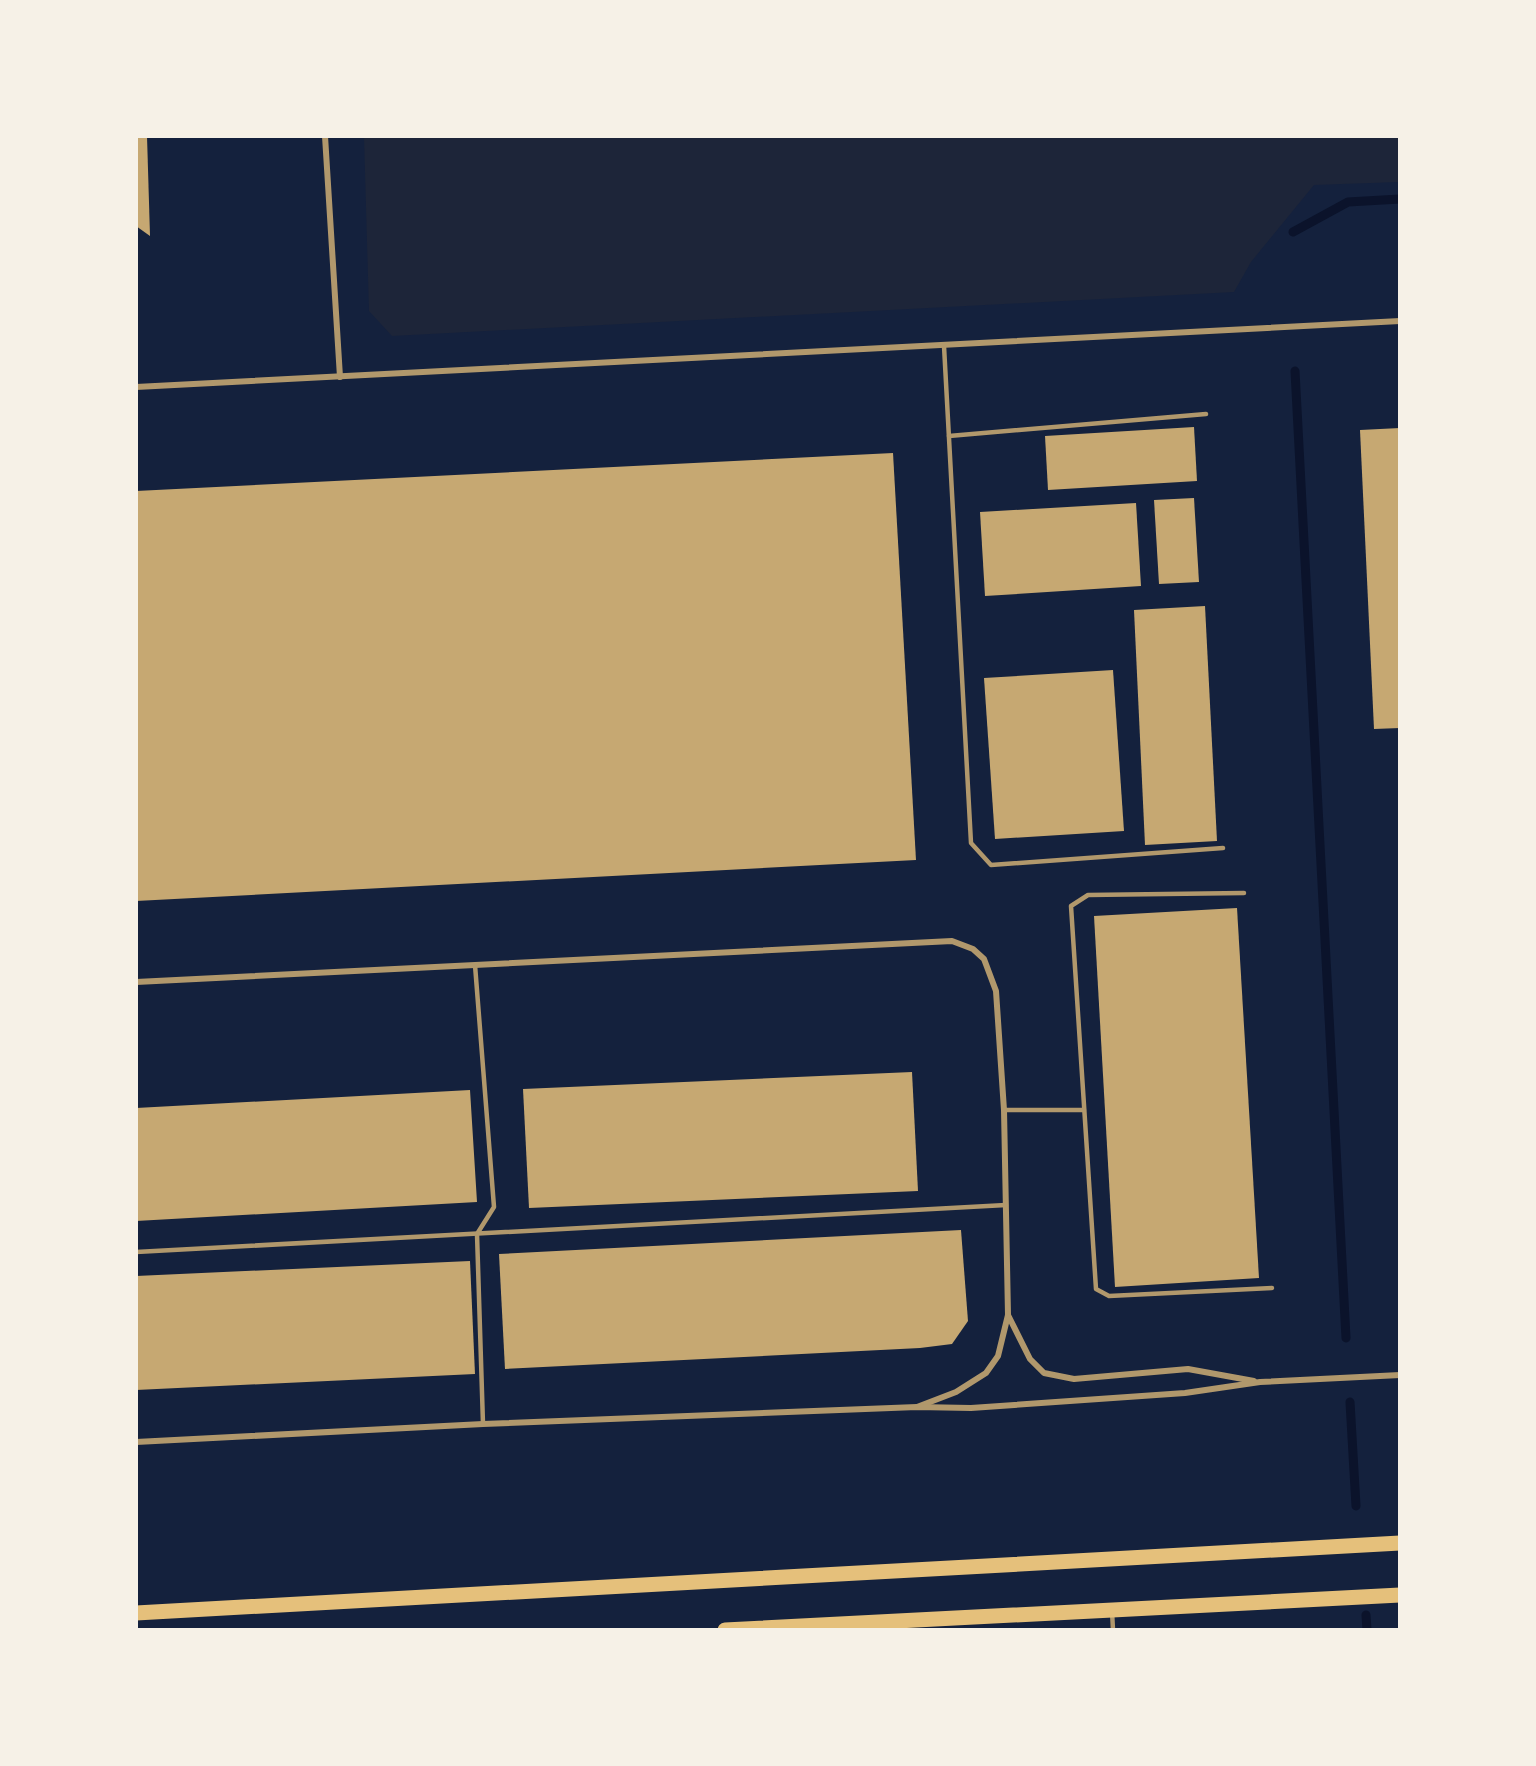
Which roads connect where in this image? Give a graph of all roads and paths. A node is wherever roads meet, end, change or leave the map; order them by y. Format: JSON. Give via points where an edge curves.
{"nodes":[{"id":1,"x":325,"y":136,"type":"edge"},
{"id":2,"x":1400,"y":321,"type":"edge"},
{"id":3,"x":944,"y":346,"type":"junction"},
{"id":4,"x":340,"y":377,"type":"junction"},
{"id":5,"x":136,"y":387,"type":"edge"},
{"id":6,"x":1206,"y":414,"type":"dead end"},
{"id":7,"x":949,"y":436,"type":"junction"},
{"id":8,"x":1223,"y":848,"type":"dead end"},
{"id":9,"x":1244,"y":893,"type":"dead end"},
{"id":10,"x":475,"y":965,"type":"junction"},
{"id":11,"x":136,"y":982,"type":"edge"},
{"id":12,"x":1004,"y":1110,"type":"junction"},
{"id":13,"x":1084,"y":1110,"type":"junction"},
{"id":14,"x":1006,"y":1205,"type":"junction"},
{"id":15,"x":477,"y":1234,"type":"junction"},
{"id":16,"x":136,"y":1252,"type":"edge"},
{"id":17,"x":1272,"y":1288,"type":"dead end"},
{"id":18,"x":1008,"y":1315,"type":"junction"},
{"id":19,"x":1400,"y":1375,"type":"edge"},
{"id":20,"x":1260,"y":1382,"type":"junction"},
{"id":21,"x":917,"y":1407,"type":"junction"},
{"id":22,"x":483,"y":1424,"type":"junction"},
{"id":23,"x":136,"y":1442,"type":"edge"},
{"id":24,"x":1400,"y":1543,"type":"edge"},
{"id":25,"x":1400,"y":1595,"type":"edge"},
{"id":26,"x":1112,"y":1609,"type":"junction"},
{"id":27,"x":136,"y":1613,"type":"edge"},
{"id":28,"x":818,"y":1624,"type":"junction"},
{"id":29,"x":725,"y":1629,"type":"edge"},
{"id":30,"x":795,"y":1629,"type":"edge"},
{"id":31,"x":1113,"y":1629,"type":"edge"}],
"edges":[{"from":1,"to":4,"type":"street"},
{"from":2,"to":3,"type":"street"},
{"from":3,"to":4,"type":"street"},
{"from":3,"to":7,"type":"lane"},
{"from":4,"to":5,"type":"street"},
{"from":6,"to":7,"type":"lane"},
{"from":7,"to":8,"type":"lane","via":[[971,843],[992,865]]},
{"from":9,"to":13,"type":"lane","via":[[1088,895],[1071,906]]},
{"from":10,"to":11,"type":"street"},
{"from":10,"to":12,"type":"street","via":[[952,941],[973,949],[984,959],[996,991]]},
{"from":10,"to":15,"type":"lane","via":[[494,1207]]},
{"from":12,"to":13,"type":"lane"},
{"from":12,"to":14,"type":"street"},
{"from":13,"to":17,"type":"lane","via":[[1096,1289],[1109,1296]]},
{"from":14,"to":15,"type":"lane"},
{"from":14,"to":18,"type":"street"},
{"from":15,"to":16,"type":"lane"},
{"from":15,"to":22,"type":"lane"},
{"from":18,"to":20,"type":"street","via":[[1030,1359],[1044,1372],[1074,1379],[1188,1369]]},
{"from":18,"to":21,"type":"street","via":[[998,1356],[986,1373],[956,1392]]},
{"from":19,"to":20,"type":"street"},
{"from":20,"to":21,"type":"street","via":[[1185,1393],[971,1408]]},
{"from":21,"to":22,"type":"street"},
{"from":22,"to":23,"type":"street"},
{"from":24,"to":27,"type":"main road"},
{"from":25,"to":26,"type":"main road"},
{"from":26,"to":28,"type":"main road"},
{"from":26,"to":31,"type":"lane"},
{"from":28,"to":29,"type":"main road"},
{"from":28,"to":30,"type":"main road"}]}
